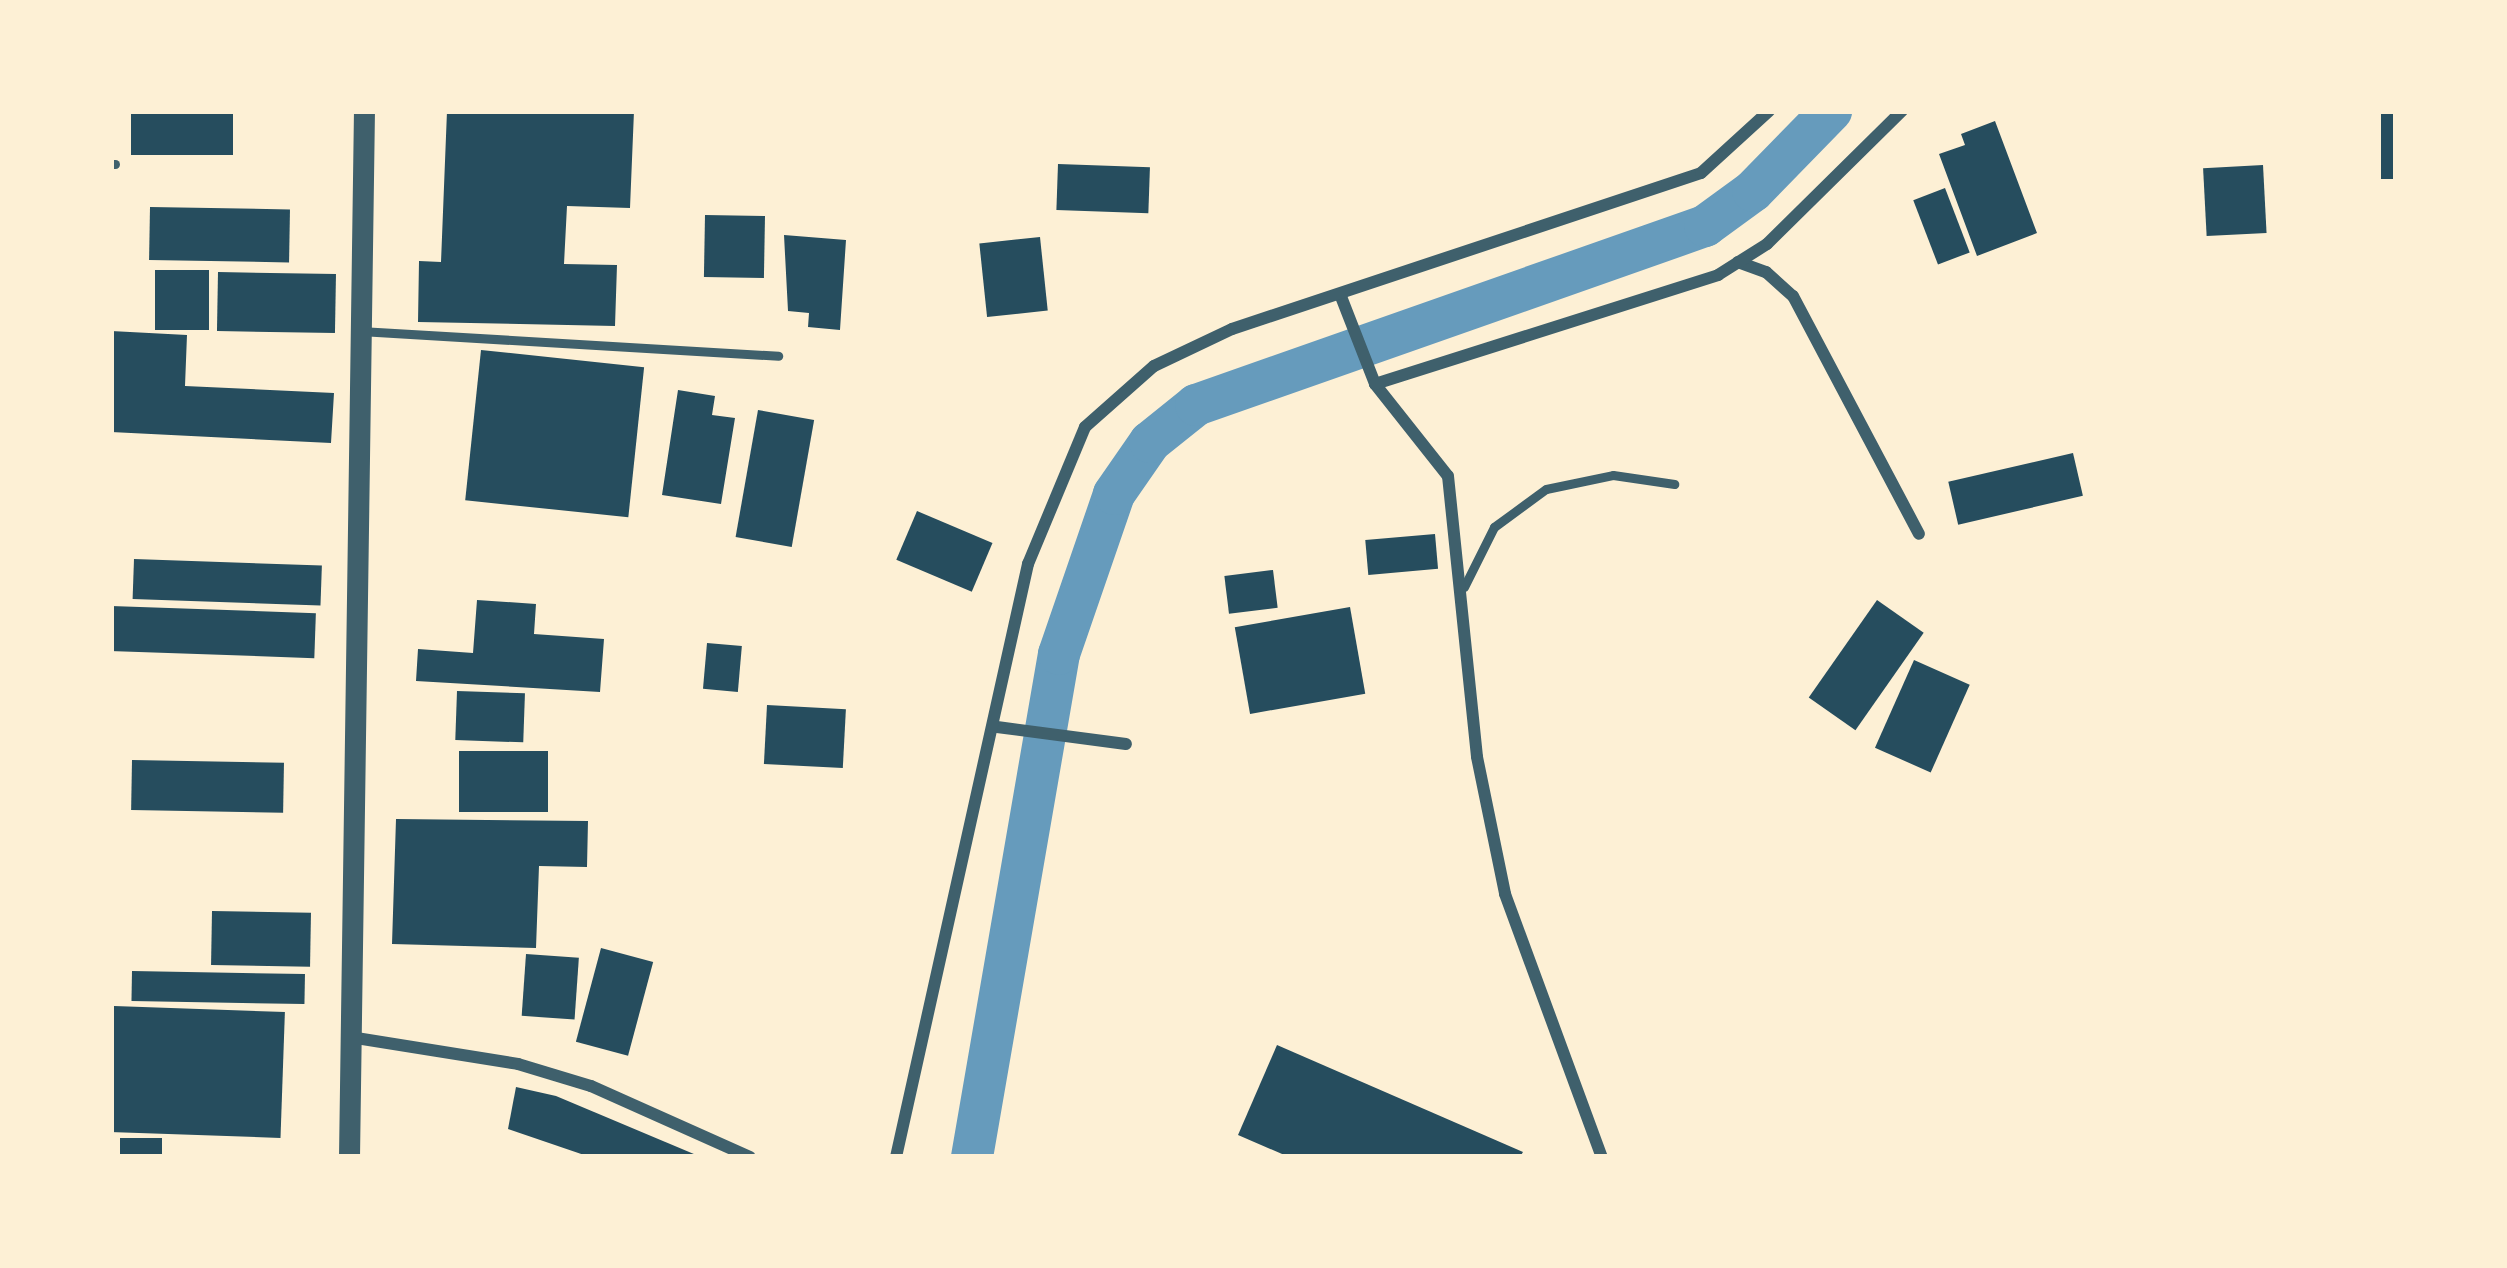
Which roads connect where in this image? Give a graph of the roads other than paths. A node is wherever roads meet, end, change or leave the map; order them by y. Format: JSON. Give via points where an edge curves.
{"nodes":[{"id":1,"x":364,"y":111,"type":"edge"},
{"id":2,"x":1769,"y":111,"type":"edge"},
{"id":3,"x":1901,"y":111,"type":"edge"},
{"id":4,"x":1738,"y":262,"type":"junction"},
{"id":5,"x":1340,"y":294,"type":"junction"},
{"id":6,"x":355,"y":331,"type":"junction"},
{"id":7,"x":778,"y":356,"type":"dead end"},
{"id":8,"x":1375,"y":384,"type":"junction"},
{"id":9,"x":1674,"y":484,"type":"dead end"},
{"id":10,"x":1919,"y":534,"type":"dead end"},
{"id":11,"x":1464,"y":587,"type":"junction"},
{"id":12,"x":997,"y":727,"type":"junction"},
{"id":13,"x":1126,"y":744,"type":"dead end"},
{"id":14,"x":350,"y":1037,"type":"junction"},
{"id":15,"x":350,"y":1157,"type":"edge"},
{"id":16,"x":750,"y":1157,"type":"edge"},
{"id":17,"x":896,"y":1157,"type":"edge"},
{"id":18,"x":1602,"y":1157,"type":"edge"}],
"edges":[{"from":1,"to":6,"type":"street"},
{"from":2,"to":5,"type":"street","via":[[1701,173]]},
{"from":3,"to":4,"type":"street","via":[[1767,244]]},
{"from":4,"to":8,"type":"street"},
{"from":4,"to":10,"type":"street","via":[[1766,272],[1793,296]]},
{"from":5,"to":8,"type":"street"},
{"from":5,"to":12,"type":"street","via":[[1232,329],[1154,366],[1085,428],[1028,564]]},
{"from":6,"to":7,"type":"lane"},
{"from":6,"to":14,"type":"street"},
{"from":8,"to":11,"type":"street","via":[[1448,476]]},
{"from":9,"to":11,"type":"lane","via":[[1613,475],[1546,489],[1494,527]]},
{"from":11,"to":18,"type":"street","via":[[1477,757],[1505,894]]},
{"from":12,"to":13,"type":"street"},
{"from":12,"to":17,"type":"street"},
{"from":14,"to":15,"type":"street"},
{"from":14,"to":16,"type":"street","via":[[572,1081]]}]}
